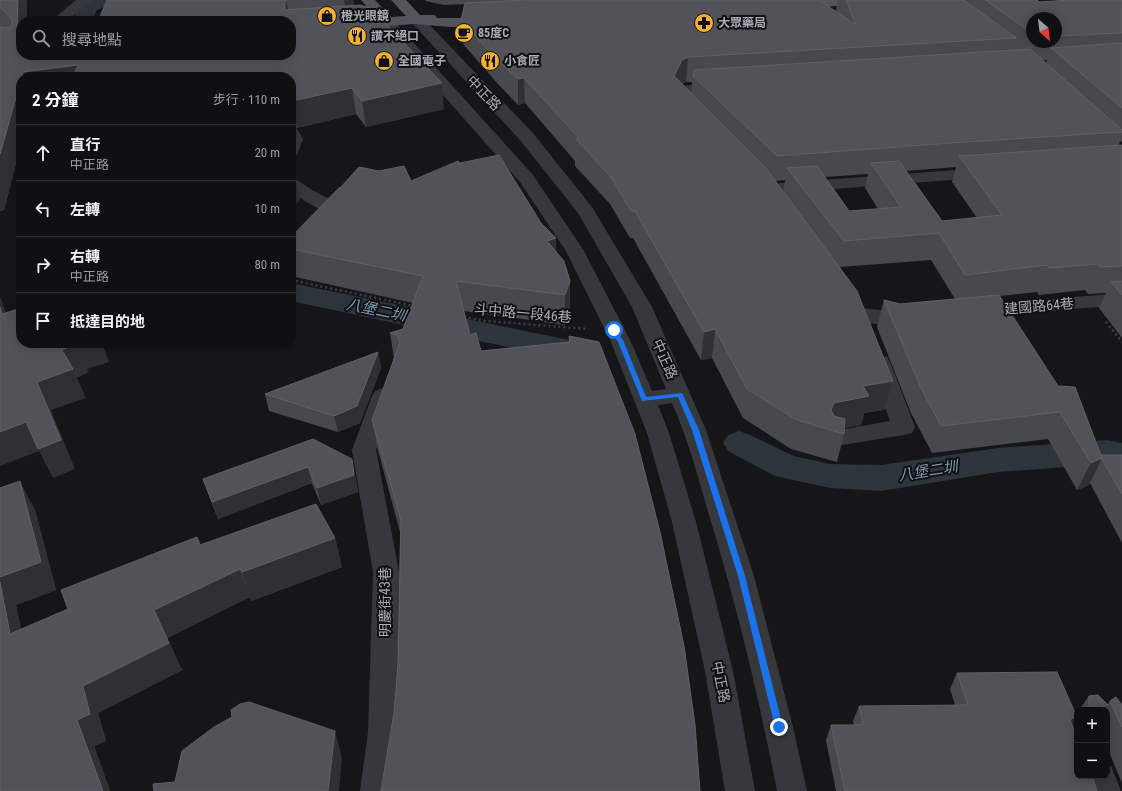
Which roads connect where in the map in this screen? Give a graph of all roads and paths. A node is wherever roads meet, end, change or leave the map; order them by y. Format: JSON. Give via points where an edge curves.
{"nodes":[{"id":1,"x":85,"y":0,"type":"edge"},
{"id":2,"x":368,"y":0,"type":"edge"},
{"id":3,"x":398,"y":0,"type":"edge"},
{"id":4,"x":864,"y":0,"type":"edge"},
{"id":5,"x":777,"y":6,"type":"edge"},
{"id":6,"x":495,"y":10,"type":"edge"},
{"id":7,"x":64,"y":16,"type":"edge"},
{"id":8,"x":417,"y":20,"type":"junction"},
{"id":9,"x":508,"y":21,"type":"edge"},
{"id":10,"x":387,"y":22,"type":"junction"},
{"id":11,"x":350,"y":25,"type":"edge"},
{"id":12,"x":733,"y":86,"type":"edge"},
{"id":13,"x":703,"y":124,"type":"edge"},
{"id":14,"x":996,"y":172,"type":"edge"},
{"id":15,"x":296,"y":187,"type":"edge"},
{"id":16,"x":782,"y":208,"type":"edge"},
{"id":17,"x":339,"y":211,"type":"edge"},
{"id":18,"x":296,"y":281,"type":"edge"},
{"id":19,"x":1122,"y":299,"type":"edge"},
{"id":20,"x":416,"y":307,"type":"edge"},
{"id":21,"x":959,"y":313,"type":"edge"},
{"id":22,"x":928,"y":315,"type":"edge"},
{"id":23,"x":462,"y":316,"type":"edge"},
{"id":24,"x":614,"y":330,"type":"junction"},
{"id":25,"x":392,"y":371,"type":"edge"},
{"id":26,"x":680,"y":394,"type":"junction"},
{"id":27,"x":644,"y":400,"type":"junction"},
{"id":28,"x":836,"y":438,"type":"edge"},
{"id":29,"x":1101,"y":779,"type":"edge"},
{"id":30,"x":375,"y":791,"type":"edge"},
{"id":31,"x":740,"y":791,"type":"edge"},
{"id":32,"x":792,"y":791,"type":"edge"},
{"id":33,"x":1106,"y":791,"type":"edge"}],
"edges":[{"from":1,"to":7,"type":"street"},
{"from":2,"to":10,"type":"main road","name":"中正路"},
{"from":3,"to":8,"type":"main road","name":"中正路"},
{"from":4,"to":5,"type":"main road"},
{"from":6,"to":8,"type":"main road"},
{"from":8,"to":9,"type":"main road","via":[[450,23]]},
{"from":8,"to":10,"type":"main road"},
{"from":8,"to":26,"type":"street","name":"中正路","via":[[526,136],[586,211],[642,307]]},
{"from":10,"to":11,"type":"street"},
{"from":10,"to":24,"type":"street","name":"中正路","via":[[527,179],[575,251]]},
{"from":12,"to":13,"type":"street","via":[[686,89],[681,102]]},
{"from":14,"to":16,"type":"street","via":[[763,184]]},
{"from":15,"to":17,"type":"street"},
{"from":18,"to":20,"type":"path"},
{"from":19,"to":21,"type":"street","name":"建國路64巷"},
{"from":22,"to":28,"type":"street","via":[[863,323],[904,427]]},
{"from":23,"to":24,"type":"path","name":"斗中路一段46巷","via":[[485,321]]},
{"from":24,"to":27,"type":"street","name":"中正路"},
{"from":25,"to":30,"type":"street","name":"明慶街43巷","via":[[364,450],[386,572],[383,732]]},
{"from":26,"to":27,"type":"street"},
{"from":26,"to":32,"type":"street","name":"中正路","via":[[695,430],[741,576],[779,727]]},
{"from":27,"to":31,"type":"street","name":"中正路","via":[[658,433],[684,522],[719,671]]},
{"from":29,"to":33,"type":"street"}]}
